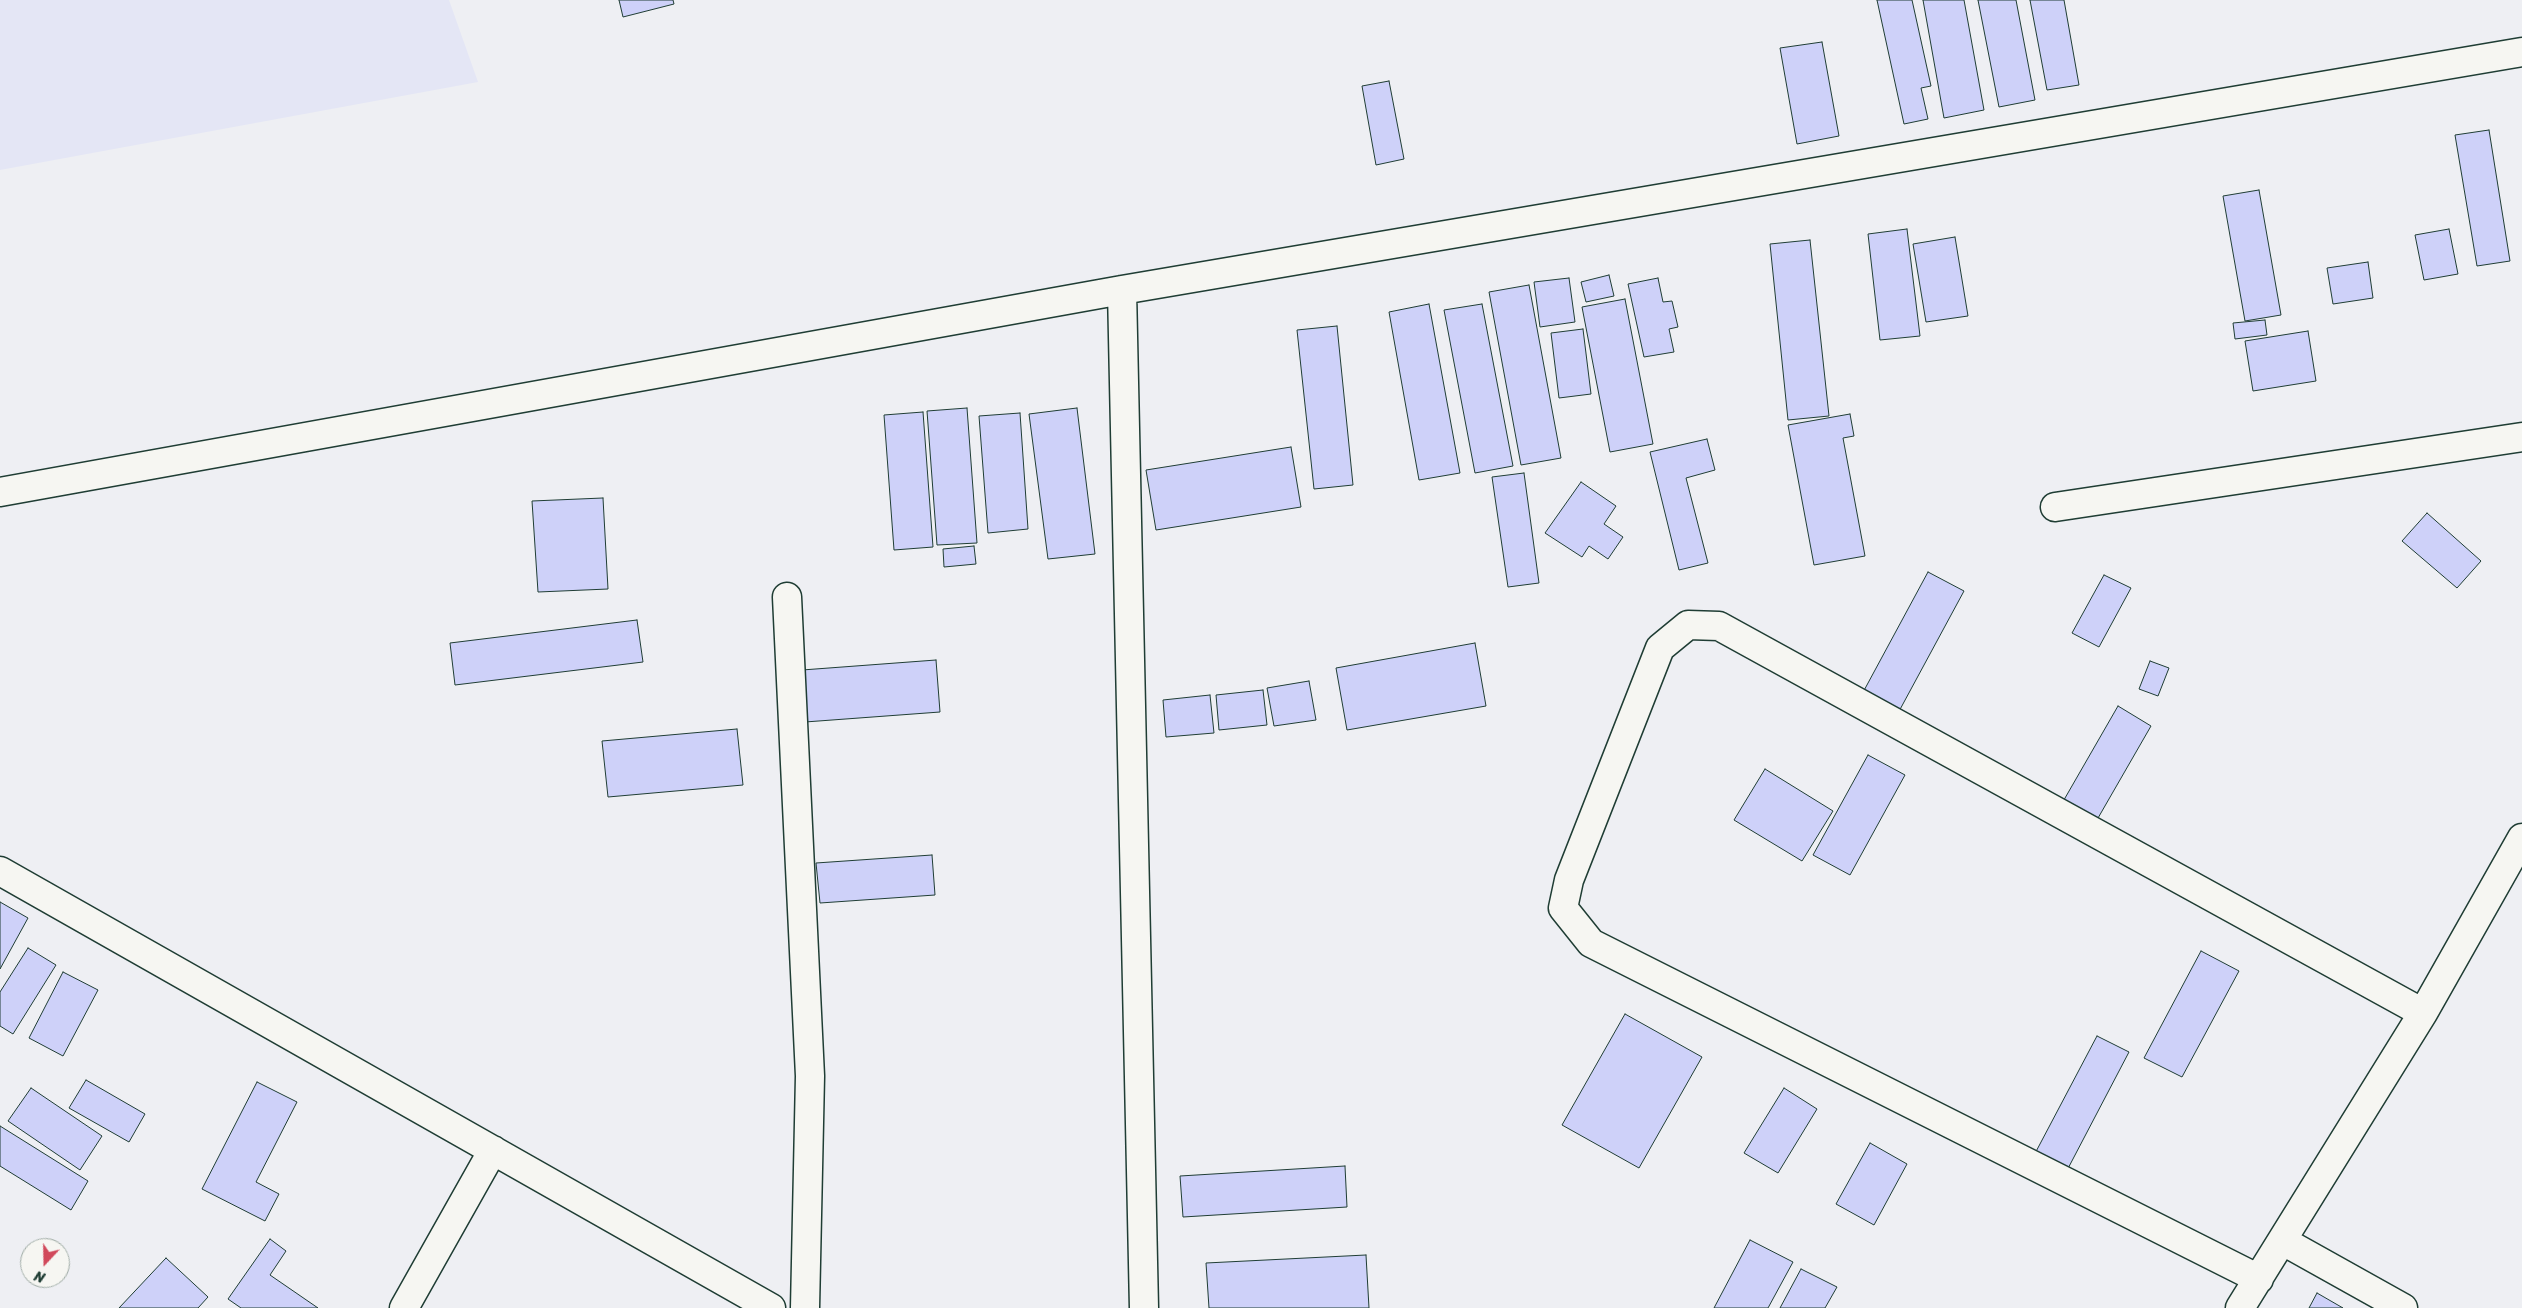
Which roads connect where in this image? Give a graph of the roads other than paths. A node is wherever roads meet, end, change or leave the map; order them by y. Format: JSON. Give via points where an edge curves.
{"nodes":[{"id":1,"x":2522,"y":52,"type":"edge"},
{"id":2,"x":1122,"y":290,"type":"junction"},
{"id":3,"x":2522,"y":437,"type":"edge"},
{"id":4,"x":0,"y":492,"type":"edge"},
{"id":5,"x":2055,"y":507,"type":"dead end"},
{"id":6,"x":787,"y":597,"type":"dead end"},
{"id":7,"x":2522,"y":838,"type":"edge"},
{"id":8,"x":0,"y":871,"type":"edge"},
{"id":9,"x":2424,"y":1012,"type":"junction"},
{"id":10,"x":493,"y":1150,"type":"junction"},
{"id":11,"x":2283,"y":1241,"type":"junction"},
{"id":12,"x":2259,"y":1279,"type":"junction"},
{"id":13,"x":404,"y":1308,"type":"edge"},
{"id":14,"x":770,"y":1308,"type":"edge"},
{"id":15,"x":805,"y":1308,"type":"edge"},
{"id":16,"x":1144,"y":1308,"type":"edge"},
{"id":17,"x":2240,"y":1308,"type":"edge"},
{"id":18,"x":2403,"y":1308,"type":"edge"}],
"edges":[{"from":1,"to":2,"type":"street"},
{"from":2,"to":4,"type":"street"},
{"from":2,"to":16,"type":"street"},
{"from":3,"to":5,"type":"street"},
{"from":6,"to":15,"type":"street","via":[[810,1076]]},
{"from":7,"to":9,"type":"street"},
{"from":8,"to":10,"type":"street"},
{"from":9,"to":11,"type":"street"},
{"from":9,"to":12,"type":"street","via":[[1719,626],[1688,624],[1660,648],[1568,880],[1563,908],[1591,942]]},
{"from":10,"to":13,"type":"street"},
{"from":10,"to":14,"type":"street"},
{"from":11,"to":12,"type":"street"},
{"from":11,"to":18,"type":"street"},
{"from":12,"to":17,"type":"street"}]}
